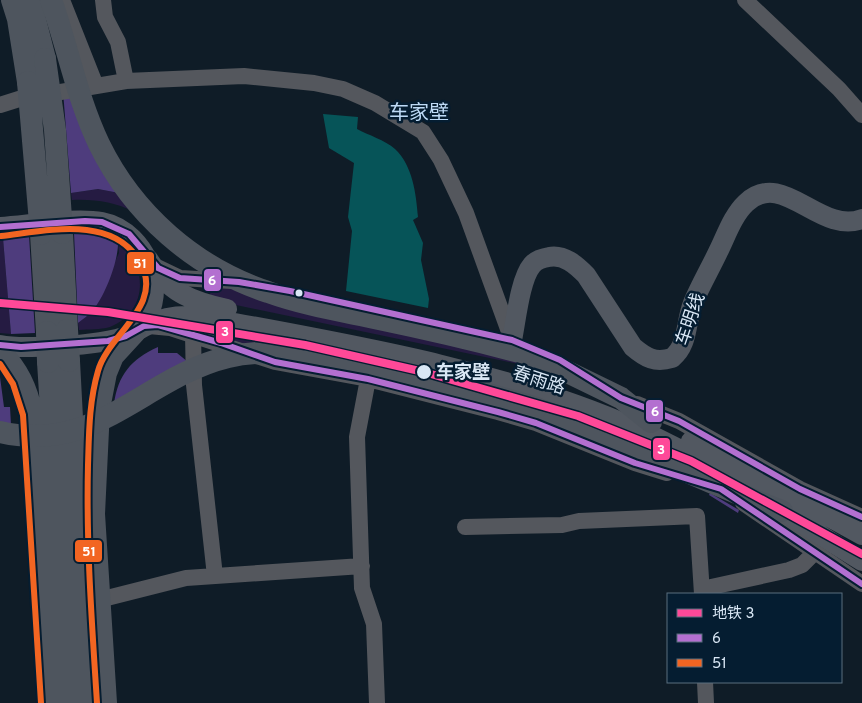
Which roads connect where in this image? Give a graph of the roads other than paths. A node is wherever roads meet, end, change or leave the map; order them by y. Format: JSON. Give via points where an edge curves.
{"nodes":[{"id":1,"x":12,"y":0,"type":"edge"},
{"id":2,"x":30,"y":0,"type":"edge"},
{"id":3,"x":51,"y":0,"type":"edge"},
{"id":4,"x":62,"y":0,"type":"edge"},
{"id":5,"x":103,"y":0,"type":"edge"},
{"id":6,"x":746,"y":0,"type":"edge"},
{"id":7,"x":126,"y":81,"type":"junction"},
{"id":8,"x":96,"y":86,"type":"junction"},
{"id":9,"x":0,"y":105,"type":"edge"},
{"id":10,"x":862,"y":115,"type":"edge"},
{"id":11,"x":862,"y":219,"type":"edge"},
{"id":12,"x":0,"y":227,"type":"edge"},
{"id":13,"x":51,"y":234,"type":"junction"},
{"id":14,"x":148,"y":258,"type":"junction"},
{"id":15,"x":139,"y":329,"type":"junction"},
{"id":16,"x":193,"y":334,"type":"junction"},
{"id":17,"x":0,"y":345,"type":"edge"},
{"id":18,"x":517,"y":347,"type":"junction"},
{"id":19,"x":0,"y":352,"type":"edge"},
{"id":20,"x":59,"y":362,"type":"junction"},
{"id":21,"x":368,"y":380,"type":"junction"},
{"id":22,"x":621,"y":398,"type":"junction"},
{"id":23,"x":651,"y":422,"type":"junction"},
{"id":24,"x":0,"y":432,"type":"edge"},
{"id":25,"x":721,"y":489,"type":"junction"},
{"id":26,"x":800,"y":489,"type":"joint"},
{"id":27,"x":782,"y":511,"type":"junction"},
{"id":28,"x":465,"y":527,"type":"dead end"},
{"id":29,"x":860,"y":528,"type":"edge"},
{"id":30,"x":815,"y":552,"type":"junction"},
{"id":31,"x":862,"y":561,"type":"edge"},
{"id":32,"x":362,"y":566,"type":"junction"},
{"id":33,"x":215,"y":576,"type":"junction"},
{"id":34,"x":862,"y":584,"type":"edge"},
{"id":35,"x":702,"y":592,"type":"edge"},
{"id":36,"x":99,"y":600,"type":"junction"},
{"id":37,"x":705,"y":683,"type":"edge"},
{"id":38,"x":50,"y":703,"type":"edge"},
{"id":39,"x":70,"y":703,"type":"edge"},
{"id":40,"x":87,"y":703,"type":"edge"},
{"id":41,"x":106,"y":703,"type":"edge"},
{"id":42,"x":377,"y":703,"type":"edge"},
{"id":43,"x":706,"y":703,"type":"edge"}],
"edges":[{"from":1,"to":13,"type":"highway","bridge":true,"via":[[18,19]]},
{"from":2,"to":13,"type":"highway","bridge":true,"via":[[46,59],[55,130]]},
{"from":3,"to":18,"type":"highway","bridge":true,"via":[[85,110],[107,158],[125,188],[145,211],[194,256],[228,276],[287,298]]},
{"from":4,"to":8,"type":"street"},
{"from":5,"to":7,"type":"street","via":[[105,17],[118,42]]},
{"from":6,"to":10,"type":"street"},
{"from":7,"to":8,"type":"street"},
{"from":7,"to":18,"type":"street","via":[[244,76],[289,80],[344,89],[400,117],[426,135],[454,185]]},
{"from":8,"to":9,"type":"street"},
{"from":11,"to":18,"type":"main road","name":"车明线","via":[[834,221],[775,192],[764,193],[746,202],[733,221],[693,303],[684,343],[672,358],[653,360],[643,356],[577,266],[555,256],[542,258],[532,264],[526,276]]},
{"from":12,"to":14,"type":"main road","name":"春雨路","via":[[102,222],[129,234]]},
{"from":13,"to":20,"type":"highway","bridge":true},
{"from":14,"to":15,"type":"main road","via":[[153,296]]},
{"from":14,"to":18,"type":"street","via":[[158,268],[180,278],[239,282],[282,290]]},
{"from":14,"to":23,"type":"main road","name":"春雨路","via":[[166,284],[202,304],[500,368],[540,379]]},
{"from":15,"to":16,"type":"street","via":[[158,325]]},
{"from":15,"to":17,"type":"main road","name":"春雨路","via":[[118,339],[100,342],[21,348]]},
{"from":15,"to":27,"type":"main road","name":"春雨路","via":[[172,316],[202,317],[491,377],[581,406],[638,430],[707,464]]},
{"from":15,"to":36,"type":"highway","via":[[113,356],[106,372],[99,409],[94,514]]},
{"from":16,"to":21,"type":"street","via":[[275,362]]},
{"from":16,"to":33,"type":"street","via":[[194,385]]},
{"from":18,"to":22,"type":"highway"},
{"from":19,"to":38,"type":"highway","via":[[12,364],[25,387],[32,414]]},
{"from":20,"to":39,"type":"highway"},
{"from":20,"to":40,"type":"highway"},
{"from":21,"to":25,"type":"street","via":[[536,424],[635,463]]},
{"from":21,"to":32,"type":"street","via":[[356,437]]},
{"from":22,"to":23,"type":"highway"},
{"from":22,"to":26,"type":"street","via":[[679,421]]},
{"from":23,"to":29,"type":"main road","name":"春雨路"},
{"from":24,"to":25,"type":"highway","bridge":true,"via":[[35,436],[74,431],[112,415],[197,368],[229,357],[298,353],[470,388],[536,408],[630,446]]},
{"from":25,"to":27,"type":"highway"},
{"from":25,"to":30,"type":"street"},
{"from":26,"to":29,"type":"main road"},
{"from":27,"to":31,"type":"main road","name":"春雨路"},
{"from":28,"to":35,"type":"street","via":[[562,525],[579,521],[697,516]]},
{"from":30,"to":34,"type":"street"},
{"from":30,"to":35,"type":"street","via":[[802,565],[789,570]]},
{"from":32,"to":33,"type":"street"},
{"from":32,"to":42,"type":"street","via":[[362,588],[374,624]]},
{"from":33,"to":36,"type":"street","via":[[186,578]]},
{"from":36,"to":41,"type":"highway"},
{"from":37,"to":43,"type":"street"}]}
